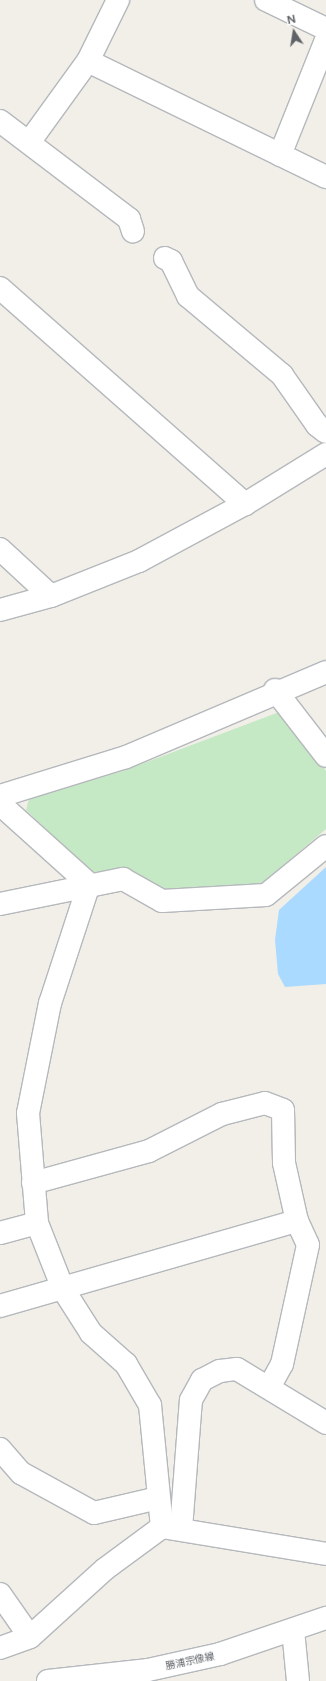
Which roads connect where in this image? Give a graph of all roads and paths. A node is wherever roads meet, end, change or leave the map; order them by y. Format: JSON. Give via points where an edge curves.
{"nodes":[{"id":1,"x":118,"y":0,"type":"edge"},
{"id":2,"x":266,"y":0,"type":"edge"},
{"id":3,"x":326,"y":29,"type":"edge"},
{"id":4,"x":326,"y":40,"type":"edge"},
{"id":5,"x":88,"y":61,"type":"junction"},
{"id":6,"x":0,"y":121,"type":"edge"},
{"id":7,"x":30,"y":141,"type":"junction"},
{"id":8,"x":280,"y":155,"type":"junction"},
{"id":9,"x":326,"y":176,"type":"edge"},
{"id":10,"x":133,"y":231,"type":"dead end"},
{"id":11,"x":165,"y":258,"type":"dead end"},
{"id":12,"x":0,"y":288,"type":"edge"},
{"id":13,"x":326,"y":432,"type":"edge"},
{"id":14,"x":326,"y":454,"type":"edge"},
{"id":15,"x":245,"y":504,"type":"junction"},
{"id":16,"x":0,"y":549,"type":"edge"},
{"id":17,"x":51,"y":596,"type":"junction"},
{"id":18,"x":0,"y":610,"type":"edge"},
{"id":19,"x":326,"y":672,"type":"edge"},
{"id":20,"x":275,"y":690,"type":"junction"},
{"id":21,"x":326,"y":756,"type":"edge"},
{"id":22,"x":0,"y":796,"type":"edge"},
{"id":23,"x":0,"y":804,"type":"edge"},
{"id":24,"x":326,"y":846,"type":"edge"},
{"id":25,"x":89,"y":884,"type":"junction"},
{"id":26,"x":0,"y":904,"type":"edge"},
{"id":27,"x":33,"y":1183,"type":"junction"},
{"id":28,"x":297,"y":1221,"type":"junction"},
{"id":29,"x":37,"y":1223,"type":"junction"},
{"id":30,"x":0,"y":1233,"type":"edge"},
{"id":31,"x":63,"y":1290,"type":"junction"},
{"id":32,"x":0,"y":1306,"type":"edge"},
{"id":33,"x":270,"y":1386,"type":"junction"},
{"id":34,"x":326,"y":1423,"type":"edge"},
{"id":35,"x":0,"y":1449,"type":"edge"},
{"id":36,"x":158,"y":1498,"type":"junction"},
{"id":37,"x":171,"y":1528,"type":"junction"},
{"id":38,"x":326,"y":1554,"type":"edge"},
{"id":39,"x":0,"y":1594,"type":"edge"},
{"id":40,"x":326,"y":1618,"type":"edge"},
{"id":41,"x":293,"y":1630,"type":"junction"},
{"id":42,"x":30,"y":1637,"type":"junction"},
{"id":43,"x":0,"y":1648,"type":"edge"},
{"id":44,"x":90,"y":1679,"type":"edge"},
{"id":45,"x":48,"y":1681,"type":"edge"},
{"id":46,"x":298,"y":1681,"type":"edge"}],
"edges":[{"from":1,"to":5,"type":"street"},
{"from":2,"to":3,"type":"street"},
{"from":4,"to":8,"type":"street"},
{"from":5,"to":7,"type":"street"},
{"from":5,"to":8,"type":"street"},
{"from":6,"to":7,"type":"street"},
{"from":7,"to":10,"type":"street","via":[[129,219]]},
{"from":8,"to":9,"type":"street"},
{"from":11,"to":13,"type":"street","via":[[171,261],[188,296],[282,375],[317,425]]},
{"from":12,"to":15,"type":"street"},
{"from":14,"to":15,"type":"street"},
{"from":15,"to":17,"type":"street","via":[[139,562]]},
{"from":16,"to":17,"type":"street"},
{"from":17,"to":18,"type":"street"},
{"from":19,"to":20,"type":"street"},
{"from":20,"to":21,"type":"street"},
{"from":20,"to":22,"type":"street","via":[[126,757]]},
{"from":23,"to":25,"type":"street"},
{"from":24,"to":25,"type":"street","via":[[266,895],[162,901],[123,879]]},
{"from":25,"to":26,"type":"street"},
{"from":25,"to":27,"type":"street","via":[[50,1003],[35,1074],[28,1114]]},
{"from":27,"to":28,"type":"street","via":[[149,1151],[222,1114],[265,1103],[284,1110],[284,1163]]},
{"from":27,"to":29,"type":"street"},
{"from":28,"to":31,"type":"street"},
{"from":28,"to":33,"type":"street","via":[[308,1245],[282,1364]]},
{"from":29,"to":30,"type":"street"},
{"from":29,"to":31,"type":"street"},
{"from":31,"to":32,"type":"street"},
{"from":31,"to":36,"type":"street","via":[[91,1333],[126,1364],[150,1405]]},
{"from":33,"to":34,"type":"street","via":[[291,1404]]},
{"from":33,"to":37,"type":"street","via":[[237,1370],[220,1371],[202,1380],[191,1400]]},
{"from":35,"to":36,"type":"street","via":[[21,1473],[94,1513]]},
{"from":36,"to":37,"type":"street"},
{"from":37,"to":38,"type":"street"},
{"from":37,"to":42,"type":"street","via":[[105,1569]]},
{"from":39,"to":42,"type":"street"},
{"from":40,"to":41,"type":"street","name":"勝浦宗像線"},
{"from":41,"to":44,"type":"street","name":"勝浦宗像線","via":[[220,1654],[148,1670]]},
{"from":41,"to":46,"type":"street"},
{"from":42,"to":43,"type":"street"},
{"from":44,"to":45,"type":"street","name":"勝浦宗像線"}]}
